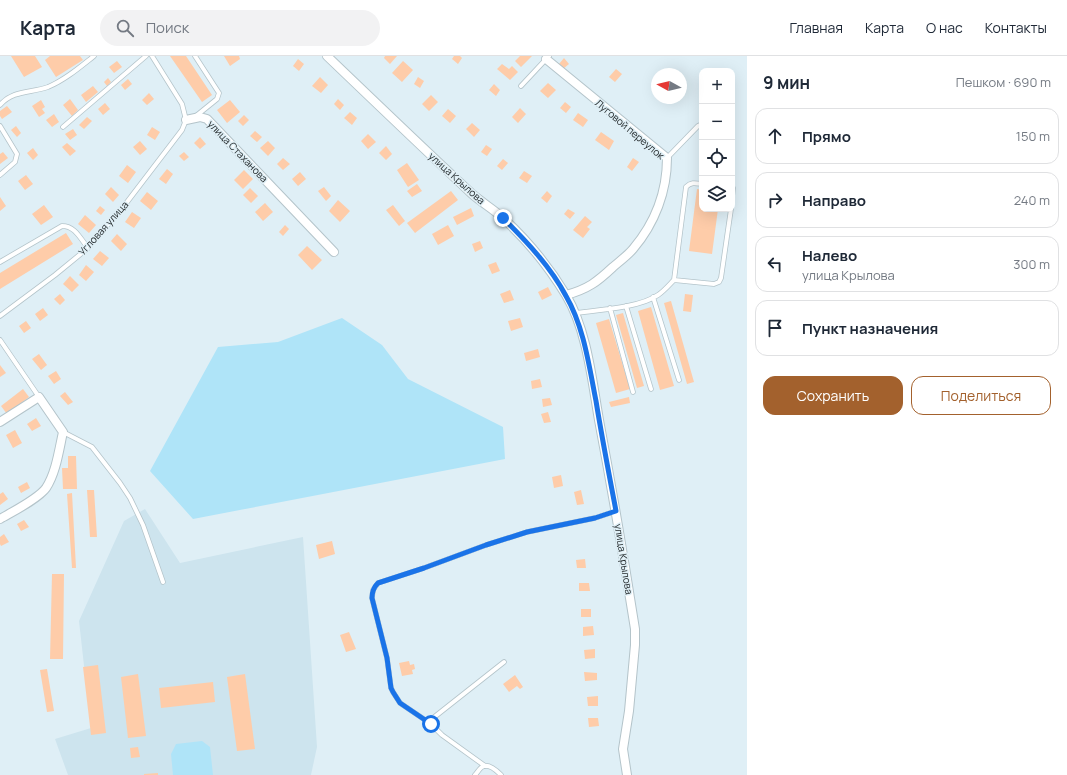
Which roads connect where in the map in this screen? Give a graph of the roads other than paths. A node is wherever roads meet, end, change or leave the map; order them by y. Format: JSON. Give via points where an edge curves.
{"nodes":[{"id":1,"x":94,"y":56,"type":"edge"},
{"id":2,"x":146,"y":56,"type":"edge"},
{"id":3,"x":152,"y":56,"type":"edge"},
{"id":4,"x":195,"y":56,"type":"edge"},
{"id":5,"x":327,"y":56,"type":"edge"},
{"id":6,"x":546,"y":57,"type":"edge"},
{"id":7,"x":521,"y":86,"type":"dead end"},
{"id":8,"x":0,"y":105,"type":"edge"},
{"id":9,"x":190,"y":119,"type":"junction"},
{"id":10,"x":0,"y":126,"type":"edge"},
{"id":11,"x":699,"y":126,"type":"edge"},
{"id":12,"x":63,"y":127,"type":"dead end"},
{"id":13,"x":667,"y":158,"type":"junction"},
{"id":14,"x":0,"y":175,"type":"edge"},
{"id":15,"x":699,"y":184,"type":"edge"},
{"id":16,"x":730,"y":212,"type":"edge"},
{"id":17,"x":88,"y":248,"type":"junction"},
{"id":18,"x":334,"y":252,"type":"dead end"},
{"id":19,"x":0,"y":262,"type":"edge"},
{"id":20,"x":674,"y":280,"type":"junction"},
{"id":21,"x":566,"y":295,"type":"junction"},
{"id":22,"x":653,"y":297,"type":"junction"},
{"id":23,"x":626,"y":306,"type":"junction"},
{"id":24,"x":610,"y":308,"type":"junction"},
{"id":25,"x":574,"y":313,"type":"junction"},
{"id":26,"x":0,"y":316,"type":"edge"},
{"id":27,"x":0,"y":340,"type":"edge"},
{"id":28,"x":679,"y":380,"type":"dead end"},
{"id":29,"x":651,"y":389,"type":"dead end"},
{"id":30,"x":633,"y":392,"type":"dead end"},
{"id":31,"x":39,"y":397,"type":"junction"},
{"id":32,"x":0,"y":422,"type":"edge"},
{"id":33,"x":63,"y":432,"type":"junction"},
{"id":34,"x":616,"y":511,"type":"junction"},
{"id":35,"x":0,"y":519,"type":"edge"},
{"id":36,"x":163,"y":582,"type":"dead end"},
{"id":37,"x":504,"y":662,"type":"dead end"},
{"id":38,"x":428,"y":722,"type":"junction"},
{"id":39,"x":485,"y":766,"type":"junction"},
{"id":40,"x":476,"y":775,"type":"edge"},
{"id":41,"x":500,"y":775,"type":"edge"},
{"id":42,"x":627,"y":775,"type":"edge"}],
"edges":[{"from":1,"to":8,"type":"lane","via":[[48,87],[14,94]]},
{"from":2,"to":12,"type":"lane"},
{"from":3,"to":9,"type":"lane"},
{"from":4,"to":9,"type":"lane","via":[[219,93],[217,99]]},
{"from":5,"to":21,"type":"street","name":"улица Крылова","via":[[473,194],[503,218],[526,241]]},
{"from":6,"to":7,"type":"lane","name":"Луговой переулок"},
{"from":6,"to":13,"type":"street","name":"Луговой переулок"},
{"from":9,"to":17,"type":"lane","name":"Угловая улица","via":[[124,206]]},
{"from":9,"to":18,"type":"street","name":"улица Стаханова","via":[[207,119]]},
{"from":10,"to":14,"type":"lane","via":[[17,154],[15,162]]},
{"from":11,"to":13,"type":"lane"},
{"from":13,"to":21,"type":"street","name":"Луговой переулок","via":[[659,206],[648,230],[633,250],[598,281],[582,291]]},
{"from":15,"to":20,"type":"lane","via":[[689,184],[686,188]]},
{"from":16,"to":20,"type":"lane","via":[[719,282],[714,284]]},
{"from":17,"to":19,"type":"lane","via":[[74,229],[62,226]]},
{"from":17,"to":26,"type":"lane","name":"Угловая улица"},
{"from":20,"to":22,"type":"lane"},
{"from":21,"to":25,"type":"street","name":"улица Крылова"},
{"from":22,"to":23,"type":"lane"},
{"from":22,"to":28,"type":"lane"},
{"from":23,"to":24,"type":"lane"},
{"from":23,"to":29,"type":"lane"},
{"from":24,"to":25,"type":"lane"},
{"from":24,"to":30,"type":"lane"},
{"from":25,"to":34,"type":"street","name":"улица Крылова","via":[[586,350]]},
{"from":27,"to":31,"type":"lane"},
{"from":31,"to":32,"type":"street"},
{"from":31,"to":33,"type":"street"},
{"from":33,"to":35,"type":"street","via":[[51,478],[45,489]]},
{"from":33,"to":36,"type":"lane","via":[[92,447],[120,482],[143,525]]},
{"from":34,"to":38,"type":"lane","via":[[520,534],[378,583],[373,590],[372,598],[387,658],[391,688],[400,703]]},
{"from":34,"to":42,"type":"street","name":"улица Крылова","via":[[635,629],[629,711],[623,749]]},
{"from":37,"to":38,"type":"lane"},
{"from":38,"to":39,"type":"lane"},
{"from":39,"to":40,"type":"lane"},
{"from":39,"to":41,"type":"lane","via":[[496,770]]}]}
